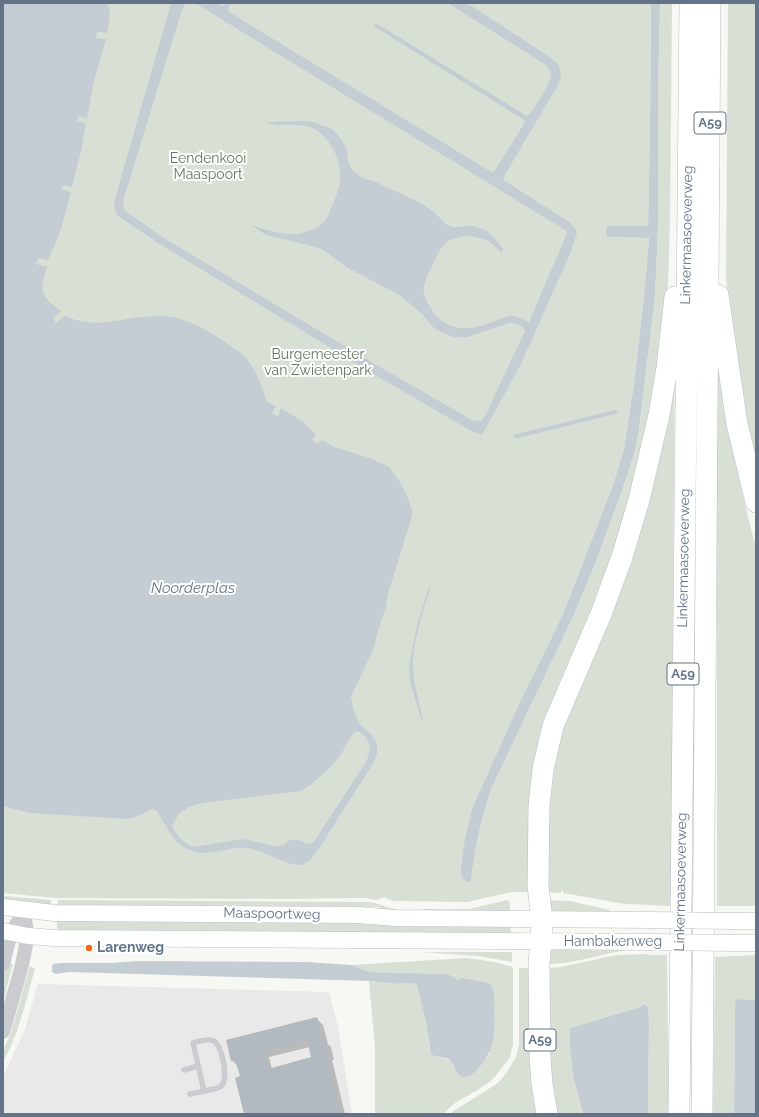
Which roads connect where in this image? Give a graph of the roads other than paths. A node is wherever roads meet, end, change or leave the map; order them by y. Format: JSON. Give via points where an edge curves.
{"nodes":[{"id":1,"x":690,"y":3,"type":"edge"},
{"id":2,"x":710,"y":3,"type":"edge"},
{"id":3,"x":688,"y":233,"type":"junction"},
{"id":4,"x":709,"y":243,"type":"junction"},
{"id":5,"x":756,"y":502,"type":"edge"},
{"id":6,"x":3,"y":907,"type":"edge"},
{"id":7,"x":23,"y":910,"type":"junction"},
{"id":8,"x":542,"y":919,"type":"junction"},
{"id":9,"x":756,"y":921,"type":"edge"},
{"id":10,"x":7,"y":932,"type":"edge"},
{"id":11,"x":28,"y":936,"type":"junction"},
{"id":12,"x":541,"y":942,"type":"junction"},
{"id":13,"x":756,"y":944,"type":"edge"},
{"id":14,"x":3,"y":964,"type":"edge"},
{"id":15,"x":3,"y":1032,"type":"edge"},
{"id":16,"x":198,"y":1066,"type":"junction"},
{"id":17,"x":184,"y":1070,"type":"dead end"},
{"id":18,"x":204,"y":1091,"type":"junction"},
{"id":19,"x":190,"y":1094,"type":"dead end"},
{"id":20,"x":547,"y":1114,"type":"edge"},
{"id":21,"x":679,"y":1114,"type":"edge"},
{"id":22,"x":702,"y":1114,"type":"edge"}],
"edges":[{"from":1,"to":3,"type":"highway","name":"Linkermaasoeverweg","number":"A59"},
{"from":2,"to":4,"type":"highway","name":"Linkermaasoeverweg","number":"A59"},
{"from":3,"to":8,"type":"highway","number":"A59","via":[[680,244],[667,368],[639,500],[613,583],[553,726],[545,756],[540,793],[538,844],[538,890]]},
{"from":3,"to":21,"type":"highway","name":"Linkermaasoeverweg","number":"A59"},
{"from":4,"to":5,"type":"highway","number":"A59","via":[[722,311],[737,424]]},
{"from":4,"to":22,"type":"highway","name":"Linkermaasoeverweg","number":"A59"},
{"from":6,"to":7,"type":"main road","name":"Maaspoortweg"},
{"from":7,"to":8,"type":"main road","name":"Maaspoortweg"},
{"from":7,"to":10,"type":"street"},
{"from":7,"to":11,"type":"street"},
{"from":8,"to":9,"type":"main road","name":"Hambakenweg","bridge":true},
{"from":8,"to":12,"type":"highway"},
{"from":10,"to":11,"type":"main road","name":"Maaspoortweg"},
{"from":10,"to":14,"type":"street"},
{"from":11,"to":12,"type":"main road","name":"Maaspoortweg"},
{"from":11,"to":15,"type":"street"},
{"from":12,"to":13,"type":"main road","name":"Hambakenweg","bridge":true},
{"from":12,"to":20,"type":"highway","number":"A59","via":[[540,1058]]},
{"from":16,"to":17,"type":"lane"},
{"from":16,"to":18,"type":"lane"},
{"from":16,"to":18,"type":"lane","via":[[193,1043],[212,1040],[219,1049],[225,1082],[220,1087]]},
{"from":18,"to":19,"type":"lane"}]}
